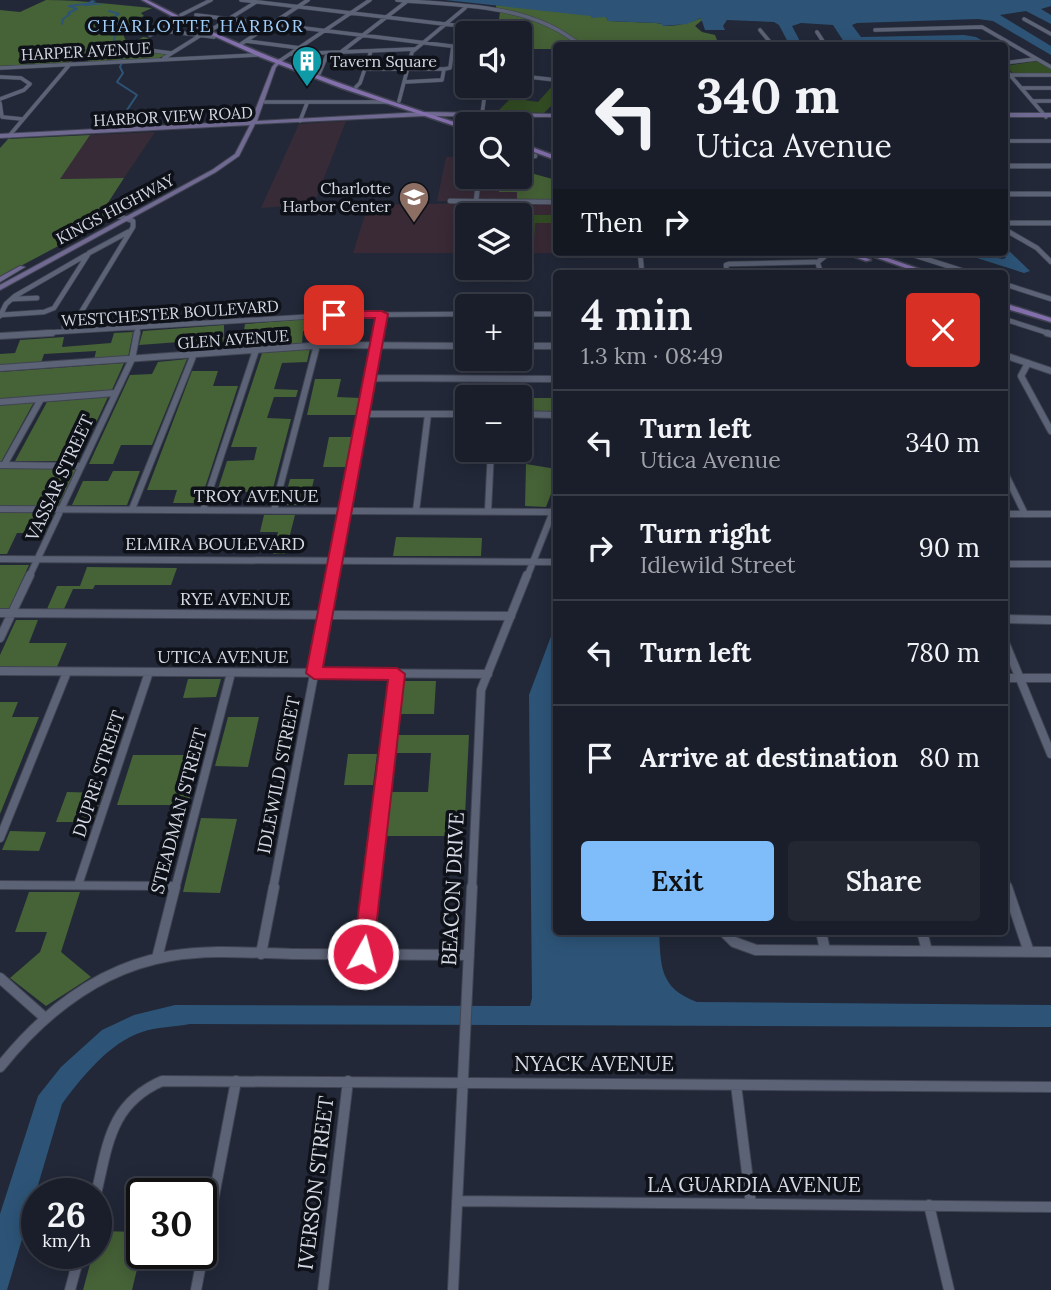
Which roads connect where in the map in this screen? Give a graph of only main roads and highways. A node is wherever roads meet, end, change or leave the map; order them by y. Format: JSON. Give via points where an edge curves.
{"nodes":[{"id":1,"x":144,"y":0,"type":"edge"},
{"id":2,"x":154,"y":0,"type":"edge"},
{"id":3,"x":180,"y":17,"type":"junction"},
{"id":4,"x":212,"y":33,"type":"junction"},
{"id":5,"x":280,"y":62,"type":"junction"},
{"id":6,"x":298,"y":71,"type":"junction"},
{"id":7,"x":277,"y":73,"type":"junction"},
{"id":8,"x":270,"y":84,"type":"junction"},
{"id":9,"x":337,"y":85,"type":"junction"},
{"id":10,"x":356,"y":87,"type":"junction"},
{"id":11,"x":407,"y":112,"type":"junction"},
{"id":12,"x":440,"y":114,"type":"junction"},
{"id":13,"x":455,"y":114,"type":"edge"},
{"id":14,"x":427,"y":115,"type":"junction"},
{"id":15,"x":347,"y":116,"type":"junction"},
{"id":16,"x":532,"y":116,"type":"edge"},
{"id":17,"x":553,"y":116,"type":"edge"},
{"id":18,"x":1008,"y":116,"type":"edge"},
{"id":19,"x":1048,"y":116,"type":"edge"},
{"id":20,"x":448,"y":117,"type":"junction"},
{"id":21,"x":455,"y":119,"type":"edge"},
{"id":22,"x":455,"y":120,"type":"edge"},
{"id":23,"x":253,"y":124,"type":"junction"},
{"id":24,"x":0,"y":136,"type":"edge"},
{"id":25,"x":532,"y":148,"type":"edge"},
{"id":26,"x":239,"y":150,"type":"junction"},
{"id":27,"x":544,"y":151,"type":"junction"},
{"id":28,"x":553,"y":154,"type":"edge"},
{"id":29,"x":553,"y":155,"type":"edge"},
{"id":30,"x":222,"y":160,"type":"junction"},
{"id":31,"x":207,"y":168,"type":"junction"},
{"id":32,"x":216,"y":170,"type":"junction"},
{"id":33,"x":191,"y":184,"type":"junction"},
{"id":34,"x":153,"y":197,"type":"junction"},
{"id":35,"x":162,"y":200,"type":"junction"},
{"id":36,"x":856,"y":256,"type":"edge"},
{"id":37,"x":875,"y":256,"type":"edge"},
{"id":38,"x":899,"y":270,"type":"edge"},
{"id":39,"x":918,"y":270,"type":"edge"},
{"id":40,"x":0,"y":280,"type":"edge"},
{"id":41,"x":0,"y":288,"type":"edge"},
{"id":42,"x":1008,"y":300,"type":"edge"},
{"id":43,"x":1008,"y":305,"type":"edge"},
{"id":44,"x":1050,"y":318,"type":"edge"}],
"edges":[{"from":1,"to":3,"type":"main road"},
{"from":2,"to":3,"type":"main road"},
{"from":3,"to":4,"type":"main road"},
{"from":3,"to":4,"type":"main road","via":[[202,34]]},
{"from":4,"to":5,"type":"main road"},
{"from":4,"to":5,"type":"main road","via":[[243,42]]},
{"from":5,"to":6,"type":"main road"},
{"from":5,"to":7,"type":"main road","name":"KINGS HIGHWAY"},
{"from":5,"to":8,"type":"main road","name":"KINGS HIGHWAY"},
{"from":5,"to":10,"type":"main road"},
{"from":6,"to":7,"type":"main road"},
{"from":6,"to":9,"type":"main road"},
{"from":7,"to":8,"type":"main road","name":"KINGS HIGHWAY"},
{"from":8,"to":23,"type":"main road","name":"KINGS HIGHWAY"},
{"from":8,"to":23,"type":"main road","name":"KINGS HIGHWAY"},
{"from":9,"to":10,"type":"main road"},
{"from":9,"to":11,"type":"main road"},
{"from":10,"to":12,"type":"main road"},
{"from":11,"to":14,"type":"main road"},
{"from":11,"to":15,"type":"main road","name":"HARBOR VIEW ROAD"},
{"from":12,"to":13,"type":"main road","name":"HARBOR VIEW ROAD"},
{"from":12,"to":14,"type":"main road","name":"HARBOR VIEW ROAD"},
{"from":12,"to":20,"type":"main road"},
{"from":14,"to":15,"type":"main road","name":"HARBOR VIEW ROAD"},
{"from":14,"to":20,"type":"main road","name":"HARBOR VIEW ROAD"},
{"from":14,"to":22,"type":"main road"},
{"from":15,"to":23,"type":"main road","name":"HARBOR VIEW ROAD"},
{"from":16,"to":17,"type":"main road"},
{"from":18,"to":19,"type":"main road"},
{"from":20,"to":21,"type":"main road"},
{"from":23,"to":24,"type":"main road","name":"HARBOR VIEW ROAD"},
{"from":23,"to":26,"type":"main road","name":"KINGS HIGHWAY"},
{"from":25,"to":27,"type":"main road"},
{"from":26,"to":30,"type":"main road","name":"KINGS HIGHWAY"},
{"from":26,"to":32,"type":"main road","name":"KINGS HIGHWAY"},
{"from":27,"to":28,"type":"main road"},
{"from":27,"to":29,"type":"main road","via":[[535,156]]},
{"from":30,"to":31,"type":"main road","name":"KINGS HIGHWAY"},
{"from":30,"to":32,"type":"main road"},
{"from":31,"to":33,"type":"main road","via":[[209,171]]},
{"from":31,"to":34,"type":"main road","name":"KINGS HIGHWAY"},
{"from":32,"to":33,"type":"main road","name":"KINGS HIGHWAY"},
{"from":33,"to":35,"type":"main road","name":"KINGS HIGHWAY"},
{"from":34,"to":35,"type":"main road"},
{"from":34,"to":40,"type":"main road","name":"KINGS HIGHWAY"},
{"from":35,"to":41,"type":"main road","name":"KINGS HIGHWAY"},
{"from":36,"to":38,"type":"main road"},
{"from":37,"to":39,"type":"main road"},
{"from":42,"to":44,"type":"main road"},
{"from":43,"to":44,"type":"main road"}]}
